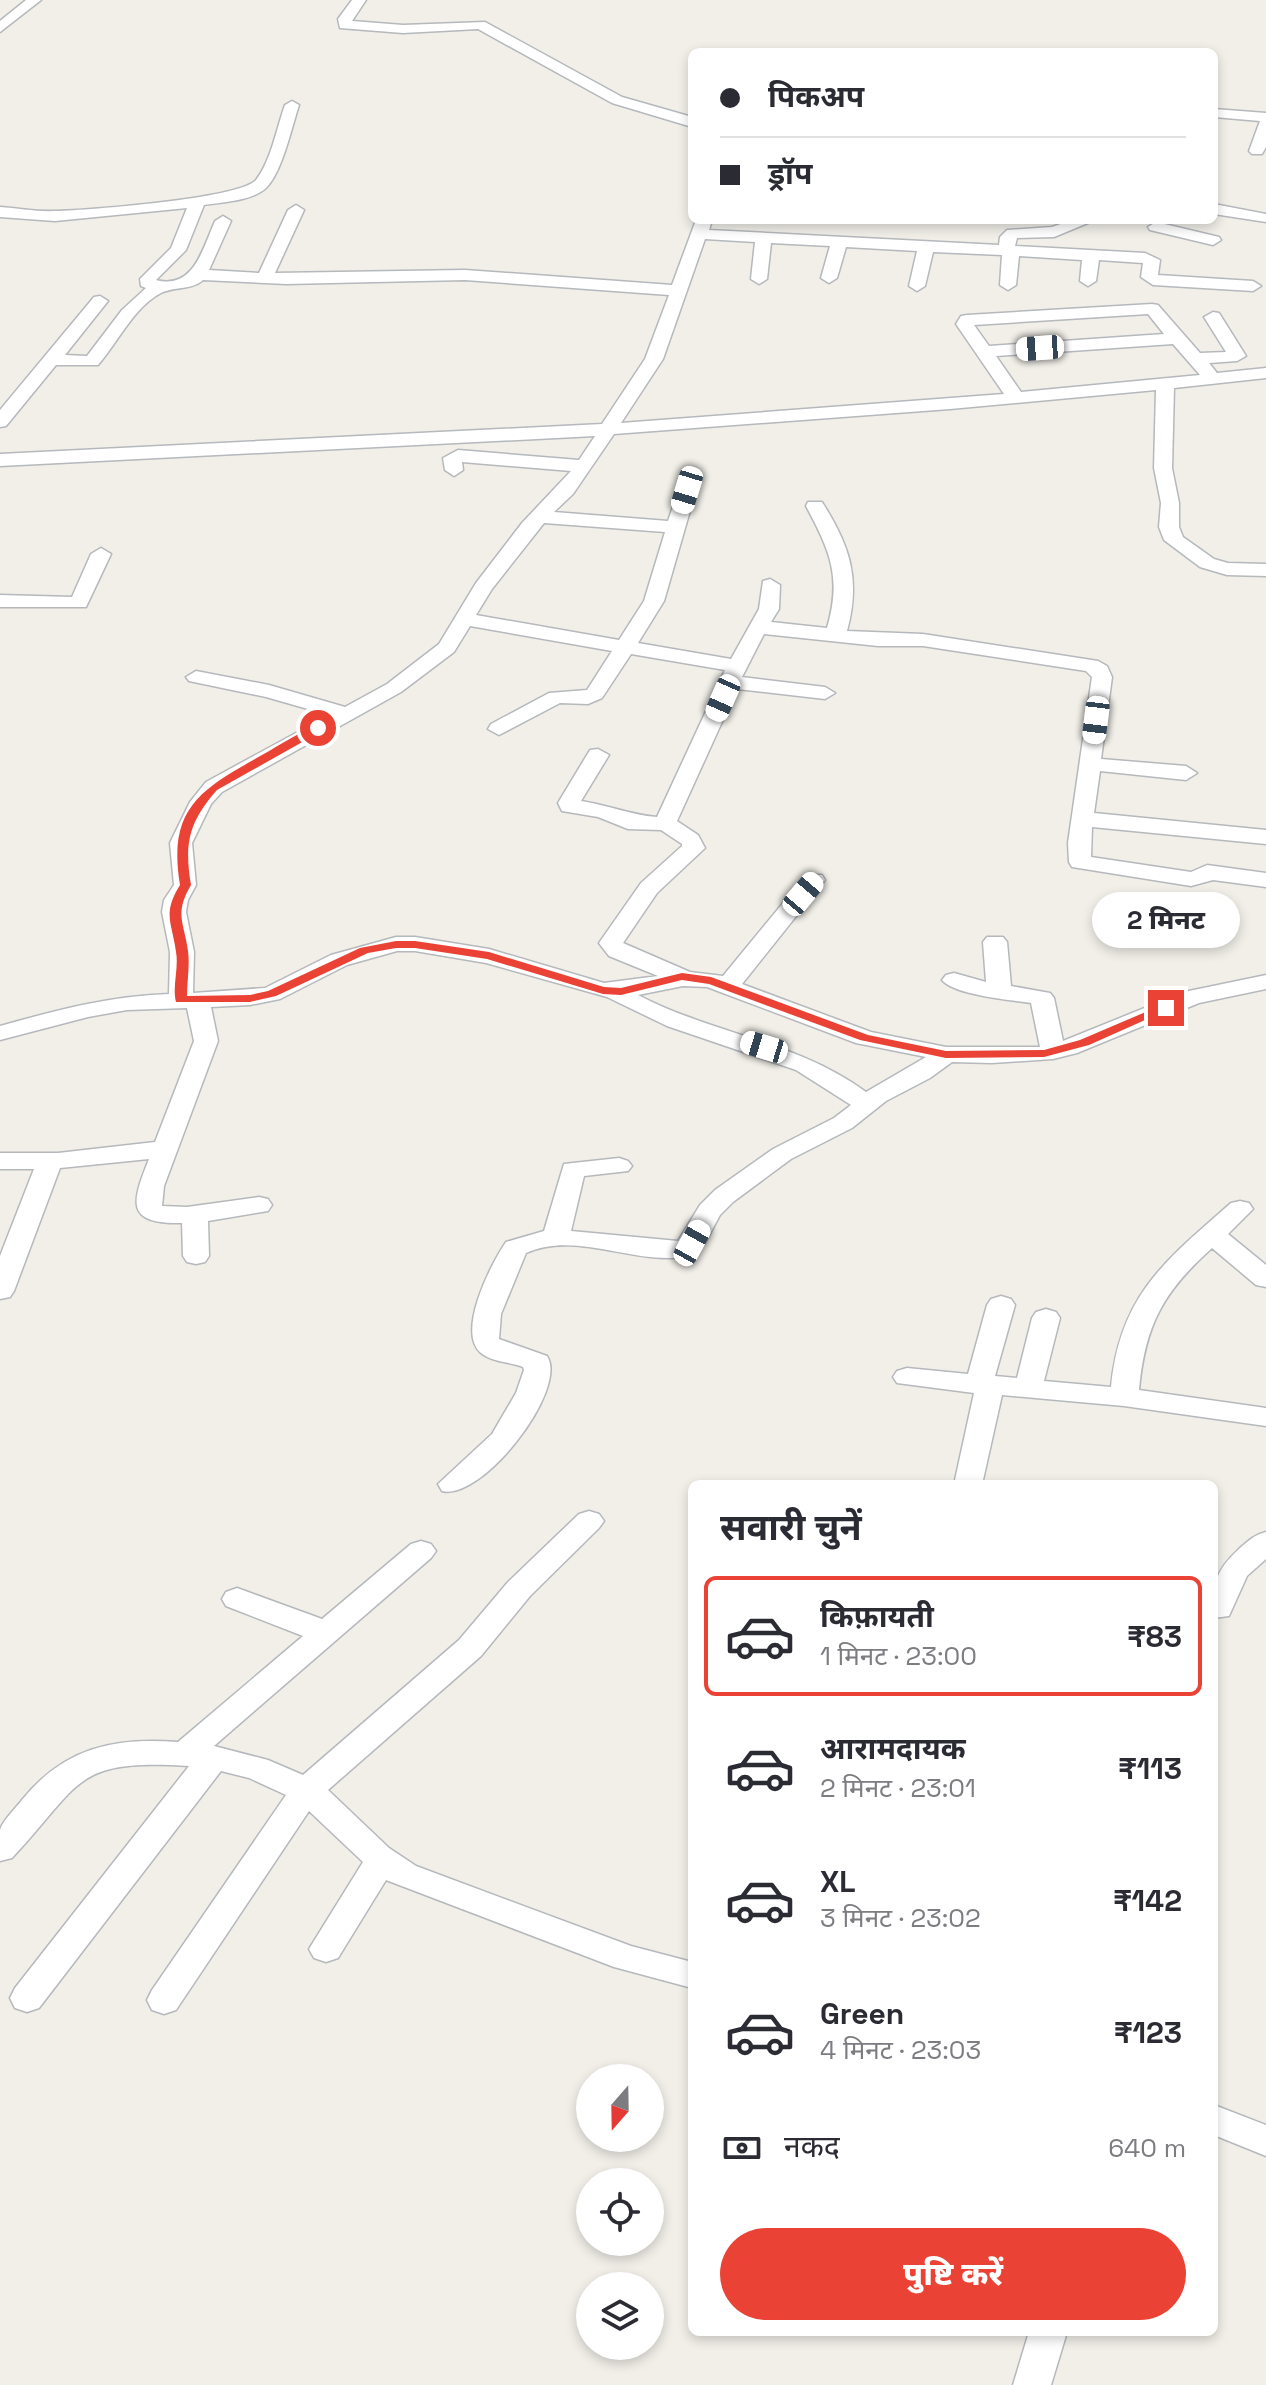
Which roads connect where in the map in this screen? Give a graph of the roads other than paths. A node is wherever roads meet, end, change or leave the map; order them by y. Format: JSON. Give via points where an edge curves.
{"nodes":[{"id":1,"x":34,"y":0,"type":"edge"},
{"id":2,"x":359,"y":0,"type":"edge"},
{"id":3,"x":0,"y":28,"type":"edge"},
{"id":4,"x":292,"y":105,"type":"dead end"},
{"id":5,"x":1218,"y":114,"type":"edge"},
{"id":6,"x":1266,"y":120,"type":"edge"},
{"id":7,"x":688,"y":121,"type":"edge"},
{"id":8,"x":1257,"y":151,"type":"dead end"},
{"id":9,"x":197,"y":203,"type":"junction"},
{"id":10,"x":296,"y":210,"type":"dead end"},
{"id":11,"x":1218,"y":210,"type":"edge"},
{"id":12,"x":0,"y":212,"type":"edge"},
{"id":13,"x":1261,"y":218,"type":"dead end"},
{"id":14,"x":223,"y":221,"type":"dead end"},
{"id":15,"x":1076,"y":224,"type":"edge"},
{"id":16,"x":1157,"y":224,"type":"edge"},
{"id":17,"x":701,"y":227,"type":"edge"},
{"id":18,"x":761,"y":232,"type":"edge"},
{"id":19,"x":1213,"y":240,"type":"dead end"},
{"id":20,"x":839,"y":241,"type":"junction"},
{"id":21,"x":1151,"y":245,"type":"dead end"},
{"id":22,"x":926,"y":246,"type":"junction"},
{"id":23,"x":1008,"y":251,"type":"junction"},
{"id":24,"x":1091,"y":255,"type":"junction"},
{"id":25,"x":199,"y":275,"type":"junction"},
{"id":26,"x":829,"y":278,"type":"dead end"},
{"id":27,"x":264,"y":279,"type":"junction"},
{"id":28,"x":759,"y":279,"type":"dead end"},
{"id":29,"x":1088,"y":281,"type":"dead end"},
{"id":30,"x":1008,"y":285,"type":"dead end"},
{"id":31,"x":917,"y":286,"type":"dead end"},
{"id":32,"x":1253,"y":286,"type":"dead end"},
{"id":33,"x":160,"y":288,"type":"junction"},
{"id":34,"x":676,"y":290,"type":"junction"},
{"id":35,"x":100,"y":301,"type":"dead end"},
{"id":36,"x":1213,"y":317,"type":"dead end"},
{"id":37,"x":1179,"y":338,"type":"junction"},
{"id":38,"x":984,"y":352,"type":"junction"},
{"id":39,"x":1196,"y":359,"type":"junction"},
{"id":40,"x":53,"y":360,"type":"junction"},
{"id":41,"x":1266,"y":373,"type":"edge"},
{"id":42,"x":1213,"y":379,"type":"junction"},
{"id":43,"x":1165,"y":384,"type":"junction"},
{"id":44,"x":1016,"y":398,"type":"junction"},
{"id":45,"x":0,"y":422,"type":"edge"},
{"id":46,"x":610,"y":428,"type":"junction"},
{"id":47,"x":0,"y":460,"type":"edge"},
{"id":48,"x":584,"y":466,"type":"junction"},
{"id":49,"x":454,"y":470,"type":"dead end"},
{"id":50,"x":687,"y":490,"type":"dead end"},
{"id":51,"x":815,"y":506,"type":"dead end"},
{"id":52,"x":540,"y":517,"type":"junction"},
{"id":53,"x":675,"y":527,"type":"junction"},
{"id":54,"x":101,"y":554,"type":"dead end"},
{"id":55,"x":1266,"y":570,"type":"edge"},
{"id":56,"x":770,"y":585,"type":"dead end"},
{"id":57,"x":0,"y":601,"type":"edge"},
{"id":58,"x":464,"y":619,"type":"junction"},
{"id":59,"x":758,"y":627,"type":"junction"},
{"id":60,"x":836,"y":634,"type":"junction"},
{"id":61,"x":626,"y":647,"type":"junction"},
{"id":62,"x":734,"y":674,"type":"junction"},
{"id":63,"x":196,"y":677,"type":"dead end"},
{"id":64,"x":825,"y":693,"type":"dead end"},
{"id":65,"x":347,"y":714,"type":"junction"},
{"id":66,"x":499,"y":729,"type":"dead end"},
{"id":67,"x":598,"y":755,"type":"dead end"},
{"id":68,"x":1091,"y":764,"type":"junction"},
{"id":69,"x":1186,"y":773,"type":"dead end"},
{"id":70,"x":1083,"y":819,"type":"junction"},
{"id":71,"x":666,"y":824,"type":"junction"},
{"id":72,"x":1213,"y":832,"type":"junction"},
{"id":73,"x":1266,"y":837,"type":"edge"},
{"id":74,"x":1207,"y":872,"type":"junction"},
{"id":75,"x":814,"y":880,"type":"dead end"},
{"id":76,"x":1266,"y":880,"type":"edge"},
{"id":77,"x":995,"y":942,"type":"dead end"},
{"id":78,"x":954,"y":980,"type":"dead end"},
{"id":79,"x":660,"y":982,"type":"junction"},
{"id":80,"x":1266,"y":982,"type":"edge"},
{"id":81,"x":727,"y":987,"type":"junction"},
{"id":82,"x":613,"y":991,"type":"junction"},
{"id":83,"x":999,"y":991,"type":"junction"},
{"id":84,"x":189,"y":999,"type":"junction"},
{"id":85,"x":0,"y":1033,"type":"edge"},
{"id":86,"x":1053,"y":1052,"type":"junction"},
{"id":87,"x":946,"y":1054,"type":"junction"},
{"id":88,"x":885,"y":1093,"type":"junction"},
{"id":89,"x":165,"y":1149,"type":"junction"},
{"id":90,"x":0,"y":1161,"type":"edge"},
{"id":91,"x":50,"y":1161,"type":"junction"},
{"id":92,"x":619,"y":1166,"type":"dead end"},
{"id":93,"x":259,"y":1205,"type":"dead end"},
{"id":94,"x":1240,"y":1209,"type":"dead end"},
{"id":95,"x":195,"y":1213,"type":"junction"},
{"id":96,"x":1212,"y":1234,"type":"junction"},
{"id":97,"x":555,"y":1240,"type":"junction"},
{"id":98,"x":196,"y":1256,"type":"dead end"},
{"id":99,"x":1266,"y":1279,"type":"edge"},
{"id":100,"x":0,"y":1291,"type":"edge"},
{"id":101,"x":1001,"y":1305,"type":"dead end"},
{"id":102,"x":1046,"y":1318,"type":"dead end"},
{"id":103,"x":907,"y":1377,"type":"dead end"},
{"id":104,"x":984,"y":1386,"type":"junction"},
{"id":105,"x":1028,"y":1389,"type":"junction"},
{"id":106,"x":1124,"y":1397,"type":"junction"},
{"id":107,"x":1266,"y":1417,"type":"edge"},
{"id":108,"x":969,"y":1480,"type":"dead end"},
{"id":109,"x":452,"y":1484,"type":"dead end"},
{"id":110,"x":589,"y":1521,"type":"dead end"},
{"id":111,"x":1266,"y":1542,"type":"edge"},
{"id":112,"x":421,"y":1551,"type":"dead end"},
{"id":113,"x":237,"y":1599,"type":"dead end"},
{"id":114,"x":1218,"y":1609,"type":"dead end"},
{"id":115,"x":324,"y":1632,"type":"junction"},
{"id":116,"x":198,"y":1756,"type":"junction"},
{"id":117,"x":306,"y":1791,"type":"junction"},
{"id":118,"x":0,"y":1849,"type":"edge"},
{"id":119,"x":380,"y":1862,"type":"junction"},
{"id":120,"x":326,"y":1949,"type":"dead end"},
{"id":121,"x":688,"y":1974,"type":"edge"},
{"id":122,"x":27,"y":1998,"type":"dead end"},
{"id":123,"x":164,"y":2000,"type":"dead end"},
{"id":124,"x":1218,"y":2122,"type":"edge"},
{"id":125,"x":1266,"y":2141,"type":"edge"},
{"id":126,"x":1047,"y":2336,"type":"edge"},
{"id":127,"x":1032,"y":2385,"type":"edge"}],
"edges":[{"from":1,"to":3,"type":"street"},
{"from":2,"to":7,"type":"street","via":[[345,25],[480,25],[617,100]]},
{"from":4,"to":9,"type":"street","via":[[261,184]]},
{"from":5,"to":6,"type":"street"},
{"from":6,"to":8,"type":"street"},
{"from":9,"to":12,"type":"street","via":[[57,216]]},
{"from":9,"to":33,"type":"street","via":[[178,250],[148,279]]},
{"from":10,"to":27,"type":"street"},
{"from":11,"to":13,"type":"street"},
{"from":14,"to":25,"type":"street"},
{"from":15,"to":23,"type":"street","via":[[1054,232],[1013,233]]},
{"from":16,"to":19,"type":"street"},
{"from":16,"to":21,"type":"street"},
{"from":17,"to":18,"type":"street"},
{"from":17,"to":34,"type":"street"},
{"from":18,"to":20,"type":"street"},
{"from":18,"to":28,"type":"street"},
{"from":20,"to":22,"type":"street"},
{"from":20,"to":26,"type":"street"},
{"from":22,"to":23,"type":"street"},
{"from":22,"to":31,"type":"street"},
{"from":23,"to":24,"type":"street"},
{"from":23,"to":30,"type":"street"},
{"from":24,"to":29,"type":"street"},
{"from":24,"to":32,"type":"street","via":[[1149,258],[1153,280]]},
{"from":25,"to":27,"type":"street"},
{"from":25,"to":33,"type":"street","via":[[186,286]]},
{"from":27,"to":34,"type":"street","via":[[465,275]]},
{"from":33,"to":40,"type":"street","via":[[142,299],[92,361]]},
{"from":34,"to":46,"type":"street","via":[[654,359]]},
{"from":35,"to":40,"type":"street"},
{"from":36,"to":39,"type":"street","via":[[1237,356]]},
{"from":37,"to":38,"type":"street"},
{"from":37,"to":38,"type":"street","via":[[1155,310],[1141,307],[967,320]]},
{"from":37,"to":39,"type":"street"},
{"from":38,"to":44,"type":"street"},
{"from":39,"to":42,"type":"street"},
{"from":40,"to":45,"type":"street"},
{"from":41,"to":42,"type":"street"},
{"from":42,"to":43,"type":"street"},
{"from":43,"to":44,"type":"street"},
{"from":43,"to":55,"type":"street","via":[[1163,468],[1174,540],[1207,563]]},
{"from":44,"to":46,"type":"street"},
{"from":46,"to":47,"type":"street"},
{"from":46,"to":48,"type":"street"},
{"from":48,"to":49,"type":"street","via":[[458,456],[452,458]]},
{"from":48,"to":52,"type":"street"},
{"from":50,"to":53,"type":"street"},
{"from":51,"to":60,"type":"street","via":[[845,571],[847,589]]},
{"from":52,"to":53,"type":"street"},
{"from":52,"to":58,"type":"street"},
{"from":53,"to":61,"type":"street","via":[[654,601]]},
{"from":54,"to":57,"type":"street","via":[[79,603]]},
{"from":56,"to":59,"type":"street","via":[[769,609]]},
{"from":58,"to":61,"type":"street"},
{"from":58,"to":65,"type":"street","via":[[447,648],[422,669]]},
{"from":59,"to":60,"type":"street"},
{"from":59,"to":62,"type":"street"},
{"from":60,"to":68,"type":"street","via":[[923,640],[1096,667],[1102,677]]},
{"from":61,"to":62,"type":"street"},
{"from":61,"to":66,"type":"street","via":[[592,697],[556,697]]},
{"from":62,"to":64,"type":"street"},
{"from":62,"to":71,"type":"street"},
{"from":63,"to":65,"type":"street"},
{"from":65,"to":84,"type":"street","via":[[206,795],[181,843],[183,889],[174,912]]},
{"from":67,"to":71,"type":"street","via":[[569,805],[628,822]]},
{"from":68,"to":69,"type":"street"},
{"from":68,"to":70,"type":"street"},
{"from":70,"to":72,"type":"street"},
{"from":70,"to":74,"type":"street","via":[[1078,851],[1085,865],[1191,879]]},
{"from":71,"to":79,"type":"street","via":[[690,838],[694,848],[649,888],[612,938],[611,947]]},
{"from":72,"to":73,"type":"street"},
{"from":72,"to":74,"type":"street"},
{"from":74,"to":76,"type":"street"},
{"from":75,"to":81,"type":"street"},
{"from":77,"to":83,"type":"street"},
{"from":78,"to":83,"type":"street"},
{"from":79,"to":81,"type":"street","via":[[711,980]]},
{"from":79,"to":82,"type":"street"},
{"from":80,"to":86,"type":"street","via":[[1192,997]]},
{"from":81,"to":87,"type":"street","via":[[865,1038]]},
{"from":82,"to":84,"type":"street","via":[[489,956],[396,944],[339,960],[272,994]]},
{"from":82,"to":88,"type":"street","via":[[649,1010]]},
{"from":83,"to":86,"type":"street","via":[[1042,998]]},
{"from":84,"to":85,"type":"street","via":[[86,1010]]},
{"from":84,"to":89,"type":"street","via":[[206,1041]]},
{"from":86,"to":87,"type":"street"},
{"from":87,"to":88,"type":"street"},
{"from":88,"to":97,"type":"street","via":[[843,1123],[782,1154],[724,1196],[685,1249]]},
{"from":89,"to":91,"type":"street"},
{"from":89,"to":95,"type":"street","via":[[151,1186],[149,1210]]},
{"from":90,"to":91,"type":"street"},
{"from":91,"to":100,"type":"street"},
{"from":92,"to":97,"type":"street","via":[[573,1169]]},
{"from":93,"to":95,"type":"street"},
{"from":94,"to":96,"type":"street"},
{"from":95,"to":98,"type":"street"},
{"from":96,"to":99,"type":"street"},
{"from":96,"to":106,"type":"street","via":[[1151,1299],[1128,1356]]},
{"from":97,"to":109,"type":"street","via":[[532,1240],[515,1248],[482,1334],[491,1347],[537,1362],[531,1392],[498,1446]]},
{"from":101,"to":104,"type":"street"},
{"from":102,"to":105,"type":"street"},
{"from":103,"to":104,"type":"street"},
{"from":104,"to":105,"type":"street"},
{"from":104,"to":108,"type":"street"},
{"from":105,"to":106,"type":"street"},
{"from":106,"to":107,"type":"street"},
{"from":110,"to":117,"type":"street","via":[[519,1589],[470,1648]]},
{"from":111,"to":114,"type":"street","via":[[1234,1571]]},
{"from":112,"to":115,"type":"street"},
{"from":113,"to":115,"type":"street"},
{"from":115,"to":116,"type":"street"},
{"from":116,"to":117,"type":"street","via":[[264,1771]]},
{"from":116,"to":118,"type":"street","via":[[144,1750],[111,1753],[74,1769],[42,1797]]},
{"from":116,"to":122,"type":"street"},
{"from":117,"to":119,"type":"street"},
{"from":117,"to":123,"type":"street"},
{"from":119,"to":120,"type":"street"},
{"from":119,"to":121,"type":"street","via":[[626,1958]]},
{"from":124,"to":125,"type":"street"},
{"from":126,"to":127,"type":"street"}]}
